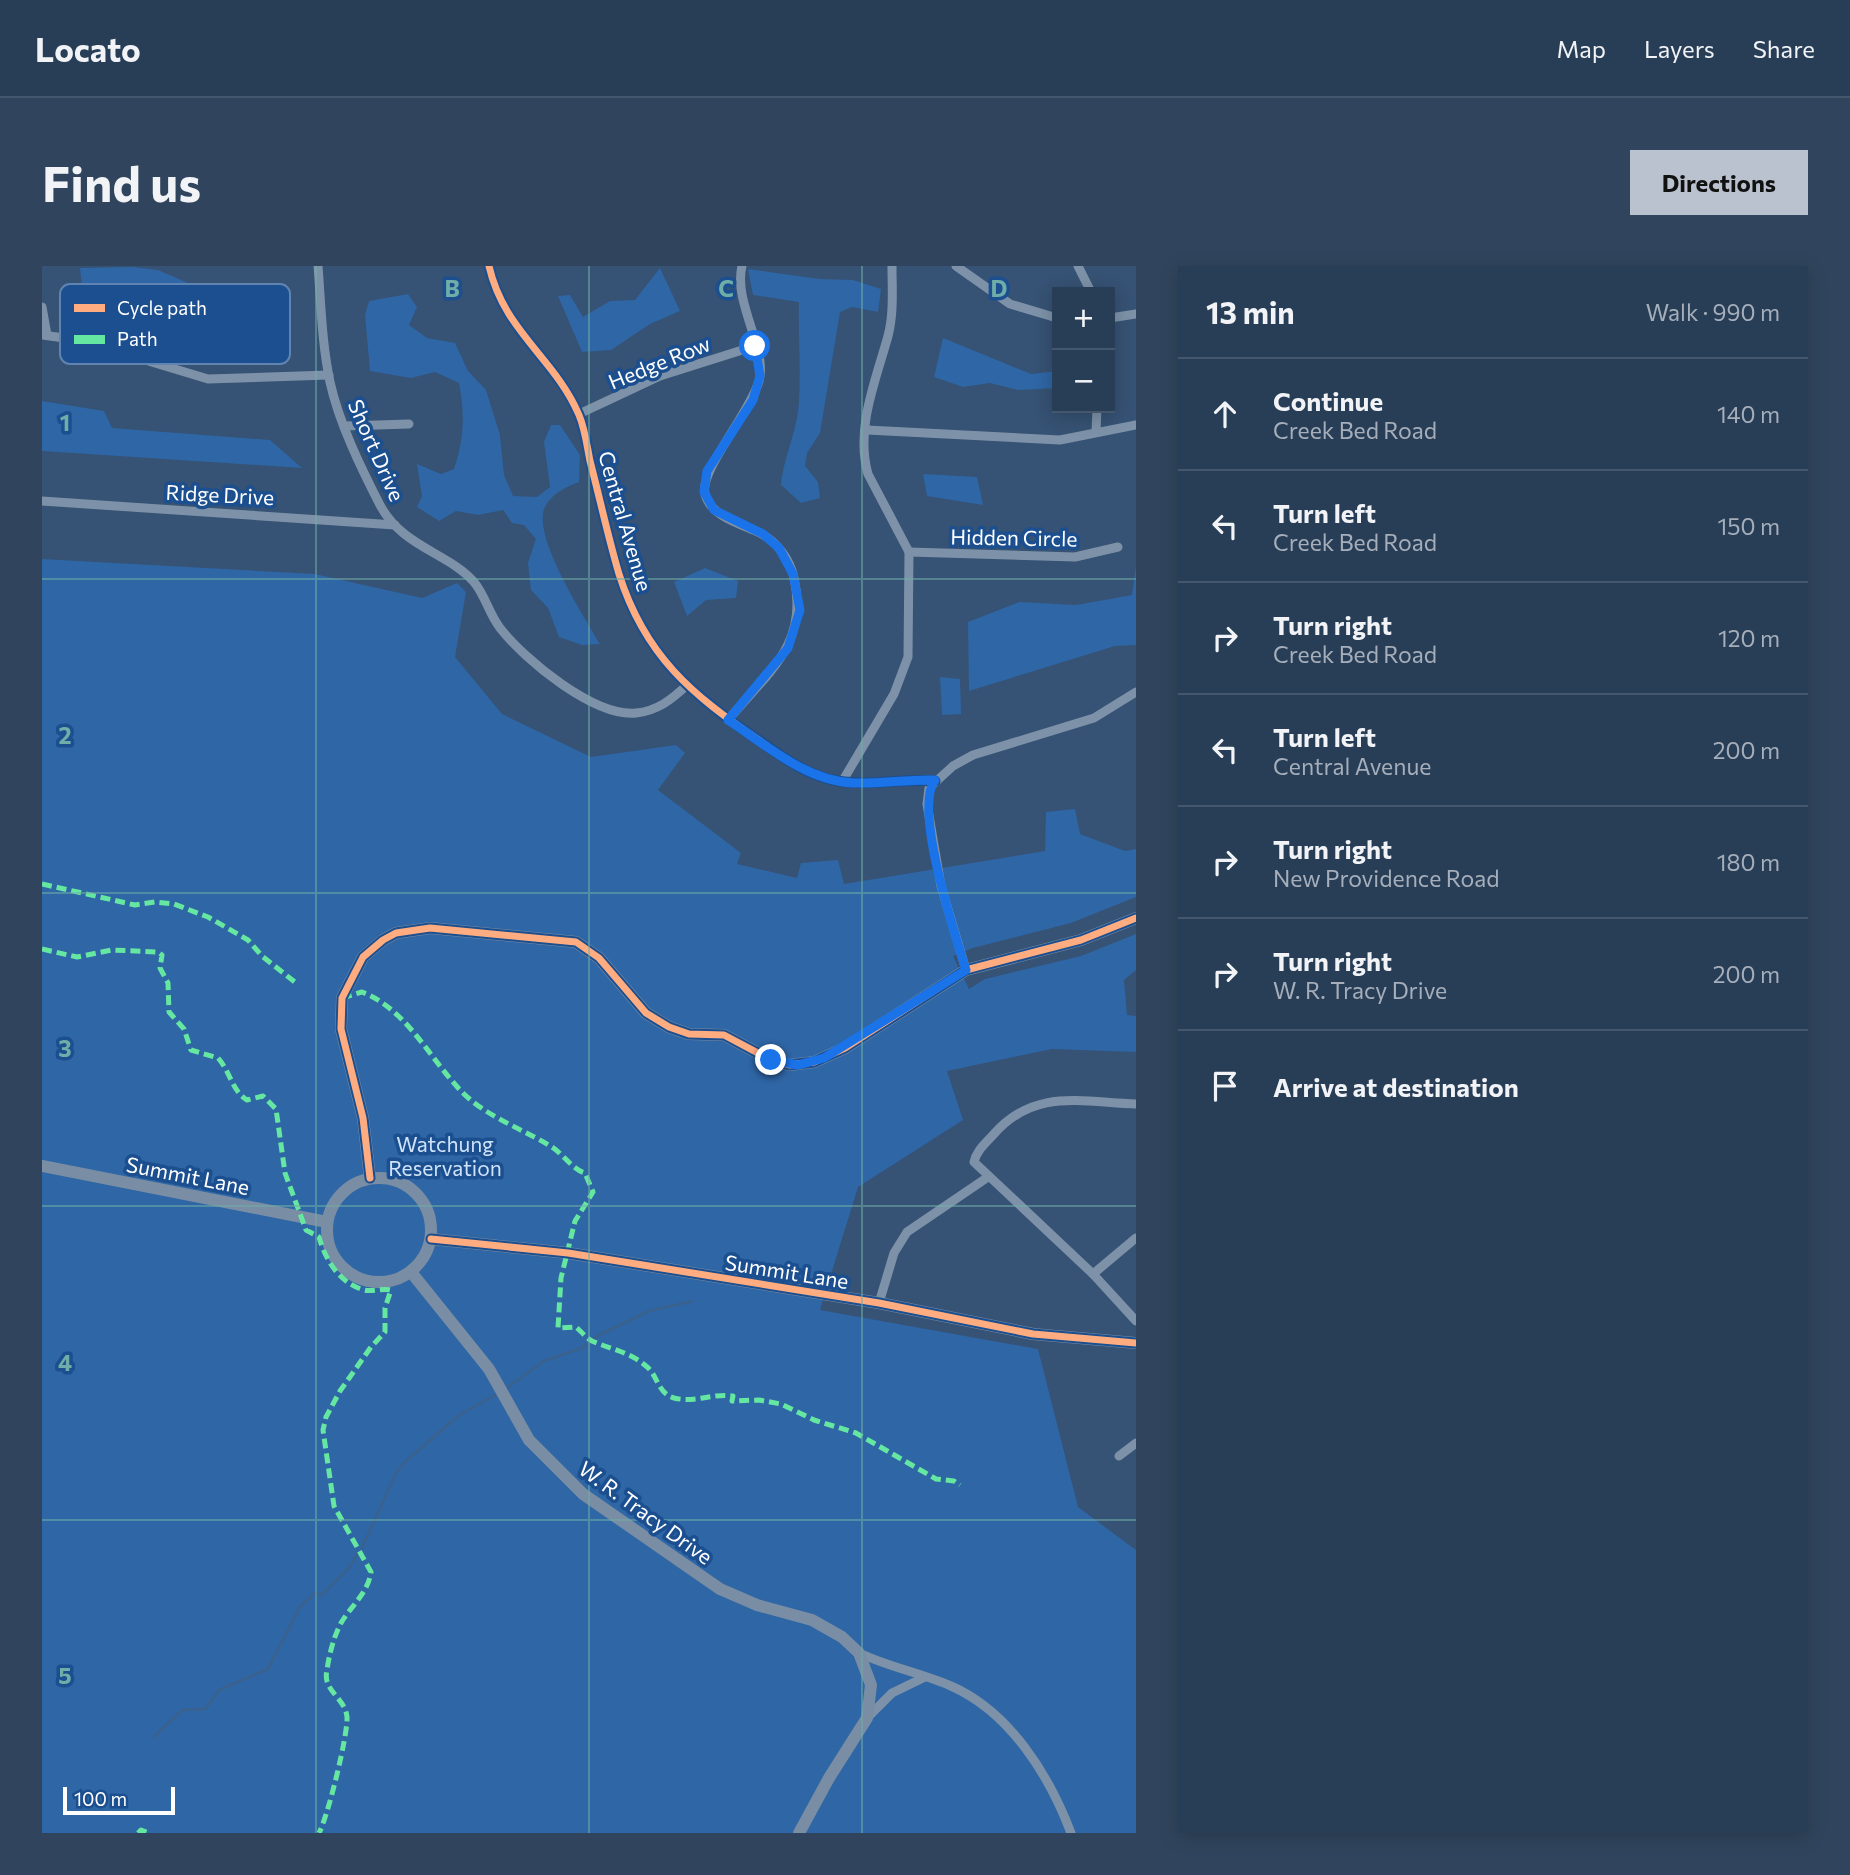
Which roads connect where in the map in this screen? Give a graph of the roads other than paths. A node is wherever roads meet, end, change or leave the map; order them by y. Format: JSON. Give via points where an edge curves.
{"nodes":[{"id":1,"x":318,"y":266,"type":"edge"},
{"id":2,"x":489,"y":266,"type":"edge"},
{"id":3,"x":742,"y":266,"type":"edge"},
{"id":4,"x":892,"y":266,"type":"edge"},
{"id":5,"x":956,"y":266,"type":"edge"},
{"id":6,"x":1078,"y":266,"type":"edge"},
{"id":7,"x":1088,"y":287,"type":"edge"},
{"id":8,"x":42,"y":307,"type":"edge"},
{"id":9,"x":1136,"y":314,"type":"edge"},
{"id":10,"x":1052,"y":317,"type":"edge"},
{"id":11,"x":1115,"y":317,"type":"edge"},
{"id":12,"x":45,"y":335,"type":"edge"},
{"id":13,"x":755,"y":346,"type":"junction"},
{"id":14,"x":158,"y":364,"type":"edge"},
{"id":15,"x":329,"y":375,"type":"junction"},
{"id":16,"x":1097,"y":413,"type":"edge"},
{"id":17,"x":579,"y":414,"type":"junction"},
{"id":18,"x":409,"y":425,"type":"dead end"},
{"id":19,"x":1136,"y":425,"type":"edge"},
{"id":20,"x":346,"y":426,"type":"junction"},
{"id":21,"x":867,"y":430,"type":"junction"},
{"id":22,"x":1096,"y":432,"type":"junction"},
{"id":23,"x":42,"y":502,"type":"edge"},
{"id":24,"x":395,"y":525,"type":"junction"},
{"id":25,"x":1118,"y":547,"type":"dead end"},
{"id":26,"x":909,"y":552,"type":"junction"},
{"id":27,"x":686,"y":686,"type":"junction"},
{"id":28,"x":1136,"y":692,"type":"edge"},
{"id":29,"x":728,"y":720,"type":"junction"},
{"id":30,"x":935,"y":780,"type":"junction"},
{"id":31,"x":842,"y":782,"type":"junction"},
{"id":32,"x":1134,"y":923,"type":"edge"},
{"id":33,"x":966,"y":970,"type":"junction"},
{"id":34,"x":1136,"y":1104,"type":"edge"},
{"id":35,"x":42,"y":1166,"type":"edge"},
{"id":36,"x":988,"y":1177,"type":"junction"},
{"id":37,"x":370,"y":1178,"type":"junction"},
{"id":38,"x":327,"y":1222,"type":"junction"},
{"id":39,"x":1136,"y":1238,"type":"edge"},
{"id":40,"x":430,"y":1239,"type":"junction"},
{"id":41,"x":411,"y":1272,"type":"junction"},
{"id":42,"x":1093,"y":1274,"type":"junction"},
{"id":43,"x":880,"y":1303,"type":"junction"},
{"id":44,"x":1136,"y":1321,"type":"edge"},
{"id":45,"x":1136,"y":1343,"type":"edge"},
{"id":46,"x":1136,"y":1443,"type":"edge"},
{"id":47,"x":1119,"y":1456,"type":"dead end"},
{"id":48,"x":859,"y":1653,"type":"junction"},
{"id":49,"x":926,"y":1677,"type":"junction"},
{"id":50,"x":867,"y":1718,"type":"junction"},
{"id":51,"x":799,"y":1833,"type":"edge"},
{"id":52,"x":1071,"y":1833,"type":"edge"}],
"edges":[{"from":1,"to":15,"type":"street","name":"Short Drive"},
{"from":2,"to":17,"type":"street","name":"Central Avenue","via":[[513,324]]},
{"from":3,"to":13,"type":"street","via":[[741,293]]},
{"from":4,"to":21,"type":"street","via":[[893,306],[870,392]]},
{"from":5,"to":10,"type":"street","via":[[1010,304]]},
{"from":6,"to":7,"type":"street"},
{"from":8,"to":12,"type":"street"},
{"from":9,"to":11,"type":"street"},
{"from":13,"to":17,"type":"street","name":"Hedge Row","via":[[660,376]]},
{"from":13,"to":29,"type":"street","via":[[760,376],[753,400],[707,471],[704,492],[714,510],[763,534],[779,548],[793,574],[800,610],[788,648]]},
{"from":14,"to":15,"type":"street","via":[[208,379]]},
{"from":15,"to":20,"type":"street","name":"Short Drive"},
{"from":16,"to":22,"type":"street"},
{"from":17,"to":27,"type":"street","name":"Central Avenue","via":[[628,596],[646,633]]},
{"from":18,"to":20,"type":"street"},
{"from":19,"to":22,"type":"street"},
{"from":20,"to":24,"type":"street","name":"Short Drive","via":[[379,503]]},
{"from":21,"to":22,"type":"street","via":[[1060,440]]},
{"from":21,"to":26,"type":"street","via":[[868,474]]},
{"from":23,"to":24,"type":"street","name":"Ridge Drive"},
{"from":24,"to":27,"type":"street","name":"Short Drive","via":[[473,581],[513,642],[550,675],[595,704],[623,713],[644,712],[663,705]]},
{"from":25,"to":26,"type":"street","name":"Hidden Circle","via":[[1075,557]]},
{"from":26,"to":31,"type":"street","via":[[908,657],[894,694]]},
{"from":27,"to":29,"type":"street","name":"Central Avenue"},
{"from":28,"to":30,"type":"street","via":[[1094,718],[973,755]]},
{"from":29,"to":31,"type":"street","name":"Central Avenue","via":[[808,772]]},
{"from":30,"to":31,"type":"street","name":"Central Avenue"},
{"from":30,"to":33,"type":"street","via":[[927,804],[944,900]]},
{"from":32,"to":33,"type":"street"},
{"from":33,"to":37,"type":"street","via":[[834,1053],[789,1065],[724,1035],[689,1034],[660,1023],[639,1007],[594,953],[576,942],[430,928],[396,933],[363,957],[351,977],[340,1015],[344,1051],[364,1126]]},
{"from":34,"to":36,"type":"street","via":[[1048,1101],[1031,1105],[1005,1122],[976,1155],[974,1162]]},
{"from":35,"to":38,"type":"street","name":"Summit Lane"},
{"from":36,"to":42,"type":"street"},
{"from":36,"to":43,"type":"street","via":[[907,1232],[894,1253]]},
{"from":37,"to":38,"type":"street","via":[[341,1193]]},
{"from":37,"to":40,"type":"street","via":[[403,1183],[416,1193],[431,1223]]},
{"from":38,"to":41,"type":"street","via":[[327,1240],[334,1256],[360,1279],[378,1283]]},
{"from":39,"to":42,"type":"street"},
{"from":40,"to":41,"type":"street","via":[[427,1252]]},
{"from":40,"to":43,"type":"street","name":"Summit Lane","via":[[568,1253]]},
{"from":41,"to":48,"type":"street","name":"W. R. Tracy Drive","via":[[477,1352],[529,1440],[583,1494],[720,1589],[826,1627]]},
{"from":42,"to":44,"type":"street"},
{"from":43,"to":45,"type":"street","name":"Summit Lane","via":[[1033,1335]]},
{"from":46,"to":47,"type":"street"},
{"from":48,"to":49,"type":"street","name":"W. R. Tracy Drive"},
{"from":48,"to":50,"type":"street","via":[[870,1685]]},
{"from":49,"to":50,"type":"street","via":[[900,1688]]},
{"from":49,"to":52,"type":"street","name":"W. R. Tracy Drive","via":[[967,1694],[1013,1733],[1042,1774]]},
{"from":50,"to":51,"type":"street"}]}
